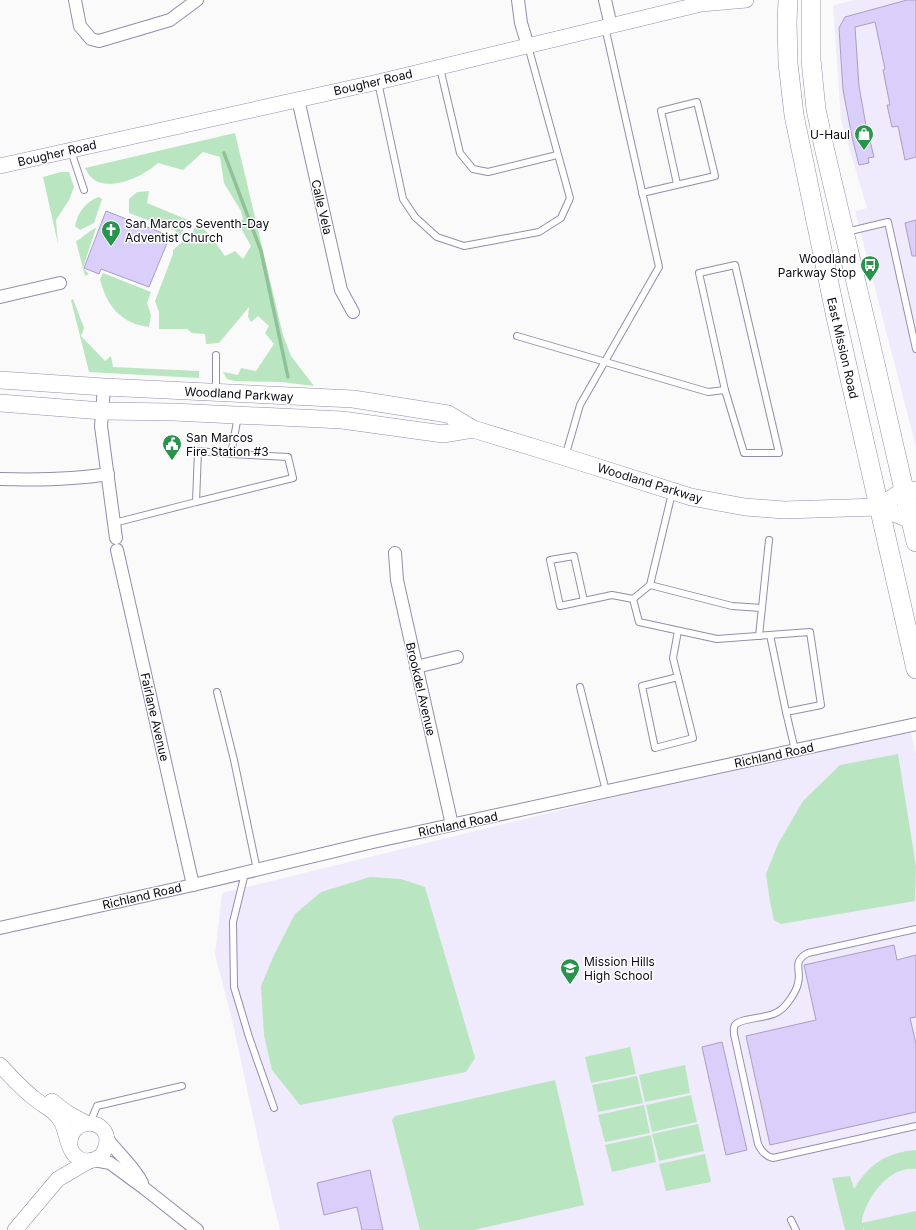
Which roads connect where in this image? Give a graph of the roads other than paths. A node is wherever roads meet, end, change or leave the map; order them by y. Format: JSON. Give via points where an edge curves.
{"nodes":[{"id":1,"x":75,"y":0,"type":"edge"},
{"id":2,"x":197,"y":0,"type":"edge"},
{"id":3,"x":518,"y":0,"type":"edge"},
{"id":4,"x":605,"y":0,"type":"edge"},
{"id":5,"x":746,"y":0,"type":"edge"},
{"id":6,"x":788,"y":0,"type":"edge"},
{"id":7,"x":811,"y":0,"type":"edge"},
{"id":8,"x":701,"y":2,"type":"edge"},
{"id":9,"x":608,"y":27,"type":"junction"},
{"id":10,"x":528,"y":46,"type":"junction"},
{"id":11,"x":440,"y":67,"type":"junction"},
{"id":12,"x":378,"y":82,"type":"junction"},
{"id":13,"x":298,"y":99,"type":"junction"},
{"id":14,"x":70,"y":150,"type":"junction"},
{"id":15,"x":557,"y":155,"type":"junction"},
{"id":16,"x":804,"y":163,"type":"junction"},
{"id":17,"x":0,"y":166,"type":"edge"},
{"id":18,"x":677,"y":184,"type":"junction"},
{"id":19,"x":84,"y":190,"type":"dead end"},
{"id":20,"x":642,"y":192,"type":"junction"},
{"id":21,"x":844,"y":232,"type":"junction"},
{"id":22,"x":60,"y":283,"type":"dead end"},
{"id":23,"x":0,"y":297,"type":"edge"},
{"id":24,"x":354,"y":312,"type":"dead end"},
{"id":25,"x":868,"y":333,"type":"junction"},
{"id":26,"x":517,"y":336,"type":"dead end"},
{"id":27,"x":916,"y":349,"type":"edge"},
{"id":28,"x":216,"y":355,"type":"dead end"},
{"id":29,"x":604,"y":362,"type":"junction"},
{"id":30,"x":0,"y":380,"type":"edge"},
{"id":31,"x":104,"y":387,"type":"junction"},
{"id":32,"x":724,"y":390,"type":"junction"},
{"id":33,"x":216,"y":392,"type":"junction"},
{"id":34,"x":0,"y":403,"type":"edge"},
{"id":35,"x":102,"y":411,"type":"junction"},
{"id":36,"x":238,"y":416,"type":"junction"},
{"id":37,"x":473,"y":429,"type":"junction"},
{"id":38,"x":231,"y":454,"type":"junction"},
{"id":39,"x":565,"y":457,"type":"junction"},
{"id":40,"x":108,"y":474,"type":"junction"},
{"id":41,"x":0,"y":479,"type":"edge"},
{"id":42,"x":910,"y":490,"type":"edge"},
{"id":43,"x":673,"y":491,"type":"junction"},
{"id":44,"x":196,"y":502,"type":"junction"},
{"id":45,"x":880,"y":506,"type":"junction"},
{"id":46,"x":914,"y":520,"type":"edge"},
{"id":47,"x":114,"y":523,"type":"junction"},
{"id":48,"x":116,"y":538,"type":"dead end"},
{"id":49,"x":769,"y":540,"type":"dead end"},
{"id":50,"x":916,"y":542,"type":"edge"},
{"id":51,"x":117,"y":550,"type":"dead end"},
{"id":52,"x":394,"y":553,"type":"dead end"},
{"id":53,"x":650,"y":585,"type":"junction"},
{"id":54,"x":633,"y":599,"type":"junction"},
{"id":55,"x":584,"y":601,"type":"junction"},
{"id":56,"x":762,"y":608,"type":"junction"},
{"id":57,"x":678,"y":631,"type":"junction"},
{"id":58,"x":770,"y":635,"type":"junction"},
{"id":59,"x":759,"y":636,"type":"junction"},
{"id":60,"x":457,"y":657,"type":"dead end"},
{"id":61,"x":416,"y":668,"type":"junction"},
{"id":62,"x":916,"y":669,"type":"edge"},
{"id":63,"x":678,"y":677,"type":"junction"},
{"id":64,"x":580,"y":687,"type":"dead end"},
{"id":65,"x":217,"y":692,"type":"dead end"},
{"id":66,"x":786,"y":712,"type":"junction"},
{"id":67,"x":916,"y":724,"type":"edge"},
{"id":68,"x":795,"y":750,"type":"junction"},
{"id":69,"x":606,"y":791,"type":"junction"},
{"id":70,"x":452,"y":825,"type":"junction"},
{"id":71,"x":257,"y":870,"type":"junction"},
{"id":72,"x":245,"y":873,"type":"junction"},
{"id":73,"x":193,"y":885,"type":"junction"},
{"id":74,"x":0,"y":928,"type":"edge"},
{"id":75,"x":916,"y":929,"type":"edge"},
{"id":76,"x":0,"y":1063,"type":"edge"},
{"id":77,"x":182,"y":1086,"type":"dead end"},
{"id":78,"x":274,"y":1108,"type":"dead end"},
{"id":79,"x":88,"y":1123,"type":"junction"},
{"id":80,"x":916,"y":1126,"type":"edge"},
{"id":81,"x":106,"y":1137,"type":"junction"},
{"id":82,"x":70,"y":1146,"type":"junction"},
{"id":83,"x":92,"y":1160,"type":"junction"},
{"id":84,"x":58,"y":1179,"type":"junction"},
{"id":85,"x":144,"y":1188,"type":"junction"},
{"id":86,"x":791,"y":1220,"type":"dead end"},
{"id":87,"x":15,"y":1230,"type":"edge"},
{"id":88,"x":197,"y":1230,"type":"edge"},
{"id":89,"x":796,"y":1230,"type":"edge"}],
"edges":[{"from":1,"to":2,"type":"street","via":[[80,26],[91,39],[99,41],[170,20]]},
{"from":3,"to":10,"type":"street"},
{"from":4,"to":9,"type":"street"},
{"from":5,"to":8,"type":"street","name":"Bougher Road"},
{"from":6,"to":16,"type":"main road","name":"East Mission Road","via":[[788,63],[794,115]]},
{"from":7,"to":21,"type":"main road","via":[[811,60],[816,109]]},
{"from":8,"to":9,"type":"street","name":"Bougher Road"},
{"from":9,"to":10,"type":"street","name":"Bougher Road"},
{"from":9,"to":20,"type":"lane"},
{"from":10,"to":11,"type":"street","name":"Bougher Road"},
{"from":10,"to":15,"type":"lane"},
{"from":11,"to":12,"type":"street","name":"Bougher Road"},
{"from":11,"to":15,"type":"lane","via":[[460,153],[473,169],[488,172]]},
{"from":12,"to":13,"type":"street","name":"Bougher Road"},
{"from":12,"to":15,"type":"lane","via":[[403,199],[415,217],[437,236],[464,246],[539,232],[560,218],[570,198]]},
{"from":13,"to":14,"type":"street","name":"Bougher Road"},
{"from":13,"to":24,"type":"street","name":"Calle Vela","via":[[341,290]]},
{"from":14,"to":17,"type":"street","name":"Bougher Road"},
{"from":14,"to":19,"type":"lane"},
{"from":16,"to":25,"type":"main road","via":[[819,192],[858,331]]},
{"from":16,"to":45,"type":"main road","name":"East Mission Road","via":[[836,317]]},
{"from":18,"to":18,"type":"lane","via":[[715,176],[697,102],[661,111]]},
{"from":18,"to":20,"type":"lane"},
{"from":20,"to":29,"type":"lane","via":[[659,267]]},
{"from":21,"to":25,"type":"main road"},
{"from":21,"to":27,"type":"lane","via":[[888,222]]},
{"from":22,"to":23,"type":"street"},
{"from":25,"to":42,"type":"main road"},
{"from":26,"to":29,"type":"lane"},
{"from":28,"to":33,"type":"lane"},
{"from":29,"to":32,"type":"lane","via":[[708,392]]},
{"from":29,"to":39,"type":"lane","via":[[580,404]]},
{"from":30,"to":31,"type":"main road","name":"Woodland Parkway"},
{"from":31,"to":33,"type":"main road","name":"Woodland Parkway"},
{"from":31,"to":35,"type":"street"},
{"from":32,"to":32,"type":"lane","via":[[699,273],[735,265],[779,453],[744,453]]},
{"from":33,"to":37,"type":"main road","name":"Woodland Parkway","via":[[353,399],[448,414]]},
{"from":34,"to":35,"type":"main road","name":"Woodland Parkway"},
{"from":35,"to":36,"type":"main road","name":"Woodland Parkway"},
{"from":35,"to":40,"type":"street","via":[[101,426]]},
{"from":36,"to":37,"type":"main road","name":"Woodland Parkway","via":[[342,420],[443,434]]},
{"from":36,"to":38,"type":"lane"},
{"from":37,"to":39,"type":"main road","name":"Woodland Parkway"},
{"from":38,"to":44,"type":"lane","via":[[198,451]]},
{"from":38,"to":44,"type":"lane","via":[[288,457],[293,478]]},
{"from":39,"to":43,"type":"main road","name":"Woodland Parkway"},
{"from":40,"to":41,"type":"street","via":[[41,480]]},
{"from":40,"to":47,"type":"street"},
{"from":42,"to":45,"type":"main road"},
{"from":42,"to":46,"type":"main road"},
{"from":43,"to":45,"type":"main road","name":"Woodland Parkway","via":[[745,507],[784,510]]},
{"from":43,"to":53,"type":"lane"},
{"from":44,"to":47,"type":"lane"},
{"from":45,"to":46,"type":"main road","name":"Woodland Parkway"},
{"from":45,"to":62,"type":"main road","name":"East Mission Road"},
{"from":46,"to":50,"type":"main road"},
{"from":47,"to":48,"type":"street"},
{"from":49,"to":56,"type":"lane"},
{"from":51,"to":73,"type":"street","name":"Fairlane Avenue"},
{"from":52,"to":61,"type":"street","name":"Brookdel Avenue","via":[[397,580]]},
{"from":53,"to":54,"type":"lane"},
{"from":53,"to":56,"type":"lane","via":[[732,606]]},
{"from":54,"to":55,"type":"lane","via":[[612,595]]},
{"from":54,"to":57,"type":"lane","via":[[639,622]]},
{"from":55,"to":55,"type":"lane","via":[[560,606],[550,560],[574,556]]},
{"from":56,"to":59,"type":"lane"},
{"from":57,"to":59,"type":"lane","via":[[717,639]]},
{"from":57,"to":63,"type":"lane","via":[[673,658]]},
{"from":58,"to":59,"type":"lane"},
{"from":58,"to":66,"type":"lane"},
{"from":58,"to":66,"type":"lane","via":[[810,632],[821,705]]},
{"from":60,"to":61,"type":"street"},
{"from":61,"to":70,"type":"street","name":"Brookdel Avenue"},
{"from":63,"to":63,"type":"lane","via":[[694,738],[655,748],[642,686]]},
{"from":64,"to":69,"type":"lane"},
{"from":65,"to":71,"type":"lane"},
{"from":66,"to":68,"type":"lane"},
{"from":67,"to":68,"type":"street","name":"Richland Road"},
{"from":68,"to":69,"type":"street","name":"Richland Road"},
{"from":69,"to":70,"type":"street","name":"Richland Road"},
{"from":70,"to":71,"type":"street","name":"Richland Road"},
{"from":71,"to":72,"type":"street","name":"Richland Road"},
{"from":72,"to":73,"type":"street","name":"Richland Road"},
{"from":72,"to":78,"type":"lane","via":[[233,922],[234,987]]},
{"from":73,"to":74,"type":"street","name":"Richland Road"},
{"from":75,"to":80,"type":"lane","via":[[808,953],[799,961],[799,982],[795,991],[779,1012],[740,1022],[734,1029],[758,1144],[769,1157]]},
{"from":76,"to":79,"type":"street","via":[[25,1079],[66,1112]]},
{"from":76,"to":82,"type":"street","via":[[13,1080],[61,1121]]},
{"from":77,"to":79,"type":"lane","via":[[97,1106]]},
{"from":79,"to":81,"type":"street","via":[[102,1129]]},
{"from":79,"to":82,"type":"street","via":[[79,1125],[73,1131]]},
{"from":81,"to":83,"type":"street","via":[[104,1152]]},
{"from":81,"to":85,"type":"street","via":[[139,1176]]},
{"from":82,"to":83,"type":"street","via":[[77,1157]]},
{"from":82,"to":84,"type":"street"},
{"from":83,"to":84,"type":"street"},
{"from":83,"to":85,"type":"street","via":[[110,1163]]},
{"from":84,"to":87,"type":"street"},
{"from":85,"to":88,"type":"street"},
{"from":86,"to":89,"type":"lane"}]}
